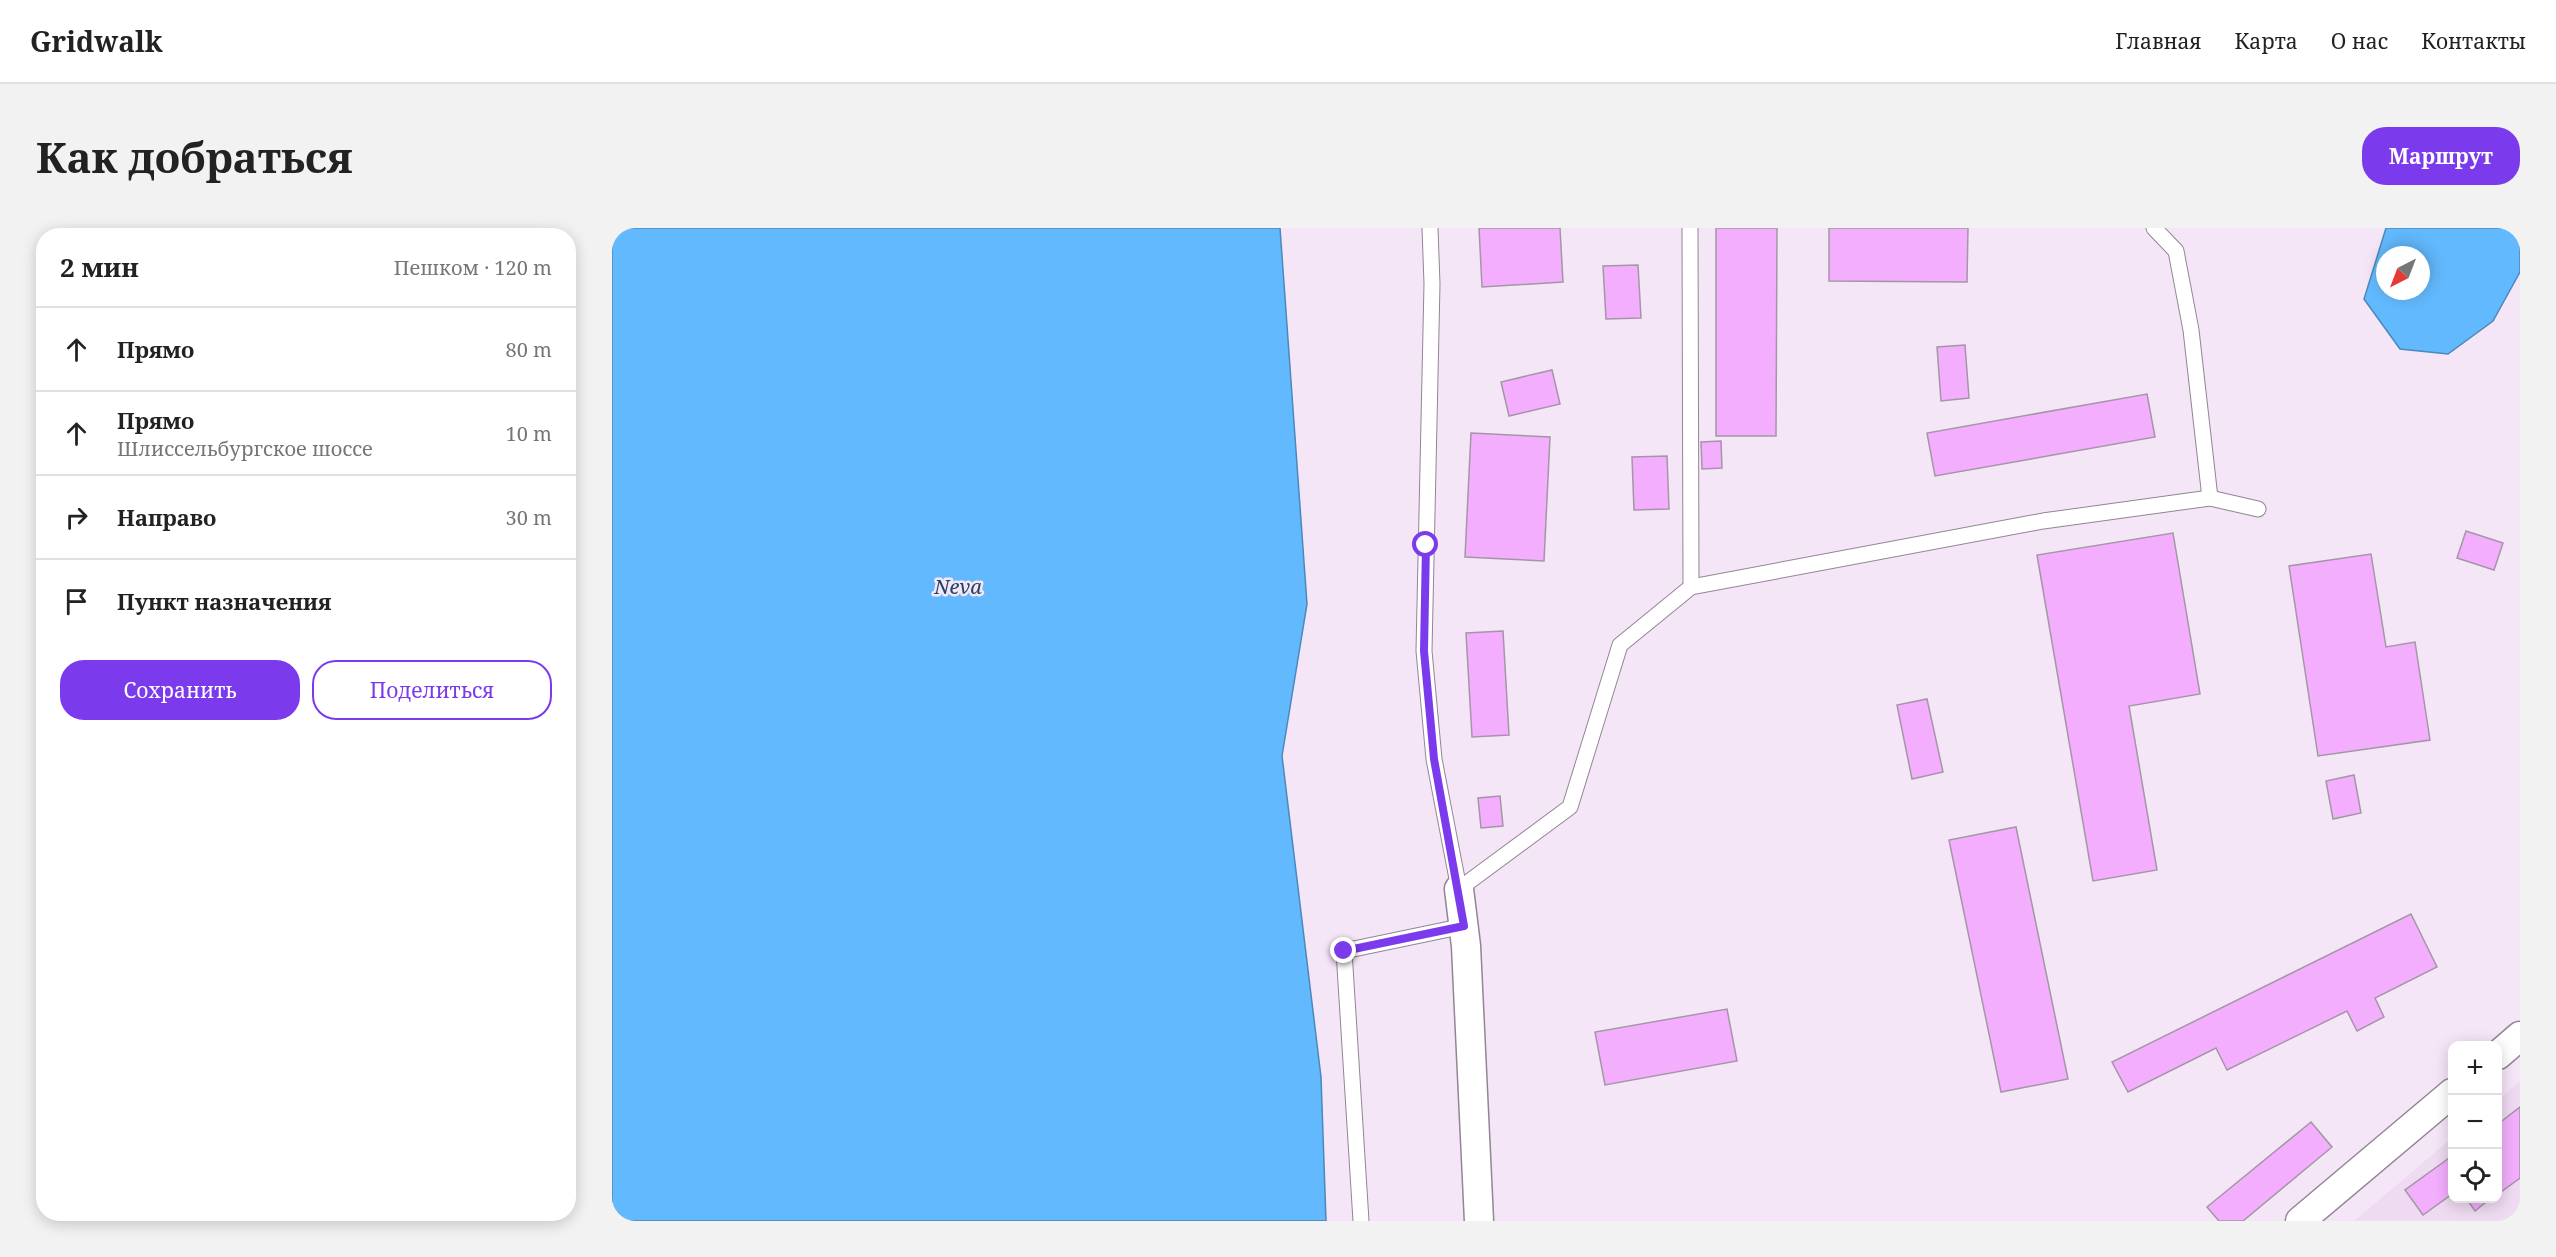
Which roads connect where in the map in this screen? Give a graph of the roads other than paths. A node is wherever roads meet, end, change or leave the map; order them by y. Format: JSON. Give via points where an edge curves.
{"nodes":[{"id":1,"x":1430,"y":228,"type":"edge"},
{"id":2,"x":1690,"y":228,"type":"edge"},
{"id":3,"x":2154,"y":228,"type":"edge"},
{"id":4,"x":2210,"y":498,"type":"junction"},
{"id":5,"x":2258,"y":509,"type":"dead end"},
{"id":6,"x":1691,"y":587,"type":"junction"},
{"id":7,"x":1459,"y":889,"type":"junction"},
{"id":8,"x":1464,"y":926,"type":"junction"},
{"id":9,"x":2520,"y":1036,"type":"edge"},
{"id":10,"x":2502,"y":1052,"type":"edge"},
{"id":11,"x":2450,"y":1095,"type":"edge"},
{"id":12,"x":1361,"y":1221,"type":"edge"},
{"id":13,"x":1479,"y":1221,"type":"edge"},
{"id":14,"x":2300,"y":1221,"type":"edge"}],
"edges":[{"from":1,"to":7,"type":"lane","via":[[1424,651],[1434,759]]},
{"from":2,"to":6,"type":"lane"},
{"from":3,"to":4,"type":"lane","via":[[2176,251],[2191,330]]},
{"from":4,"to":5,"type":"lane"},
{"from":4,"to":6,"type":"lane","via":[[2043,520]]},
{"from":6,"to":7,"type":"lane","via":[[1620,645],[1570,807]]},
{"from":7,"to":8,"type":"street"},
{"from":8,"to":12,"type":"lane","via":[[1344,951]]},
{"from":8,"to":13,"type":"street"},
{"from":9,"to":10,"type":"street"},
{"from":11,"to":14,"type":"street"}]}
